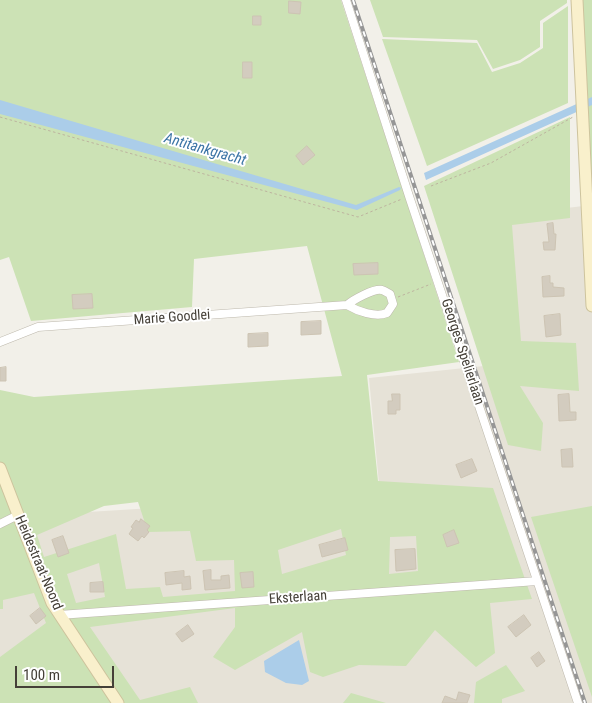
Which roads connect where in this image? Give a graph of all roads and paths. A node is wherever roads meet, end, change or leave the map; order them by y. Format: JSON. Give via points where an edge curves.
{"nodes":[{"id":1,"x":346,"y":0,"type":"edge"},
{"id":2,"x":577,"y":0,"type":"edge"},
{"id":3,"x":582,"y":112,"type":"junction"},
{"id":4,"x":0,"y":117,"type":"edge"},
{"id":5,"x":431,"y":186,"type":"dead end"},
{"id":6,"x":409,"y":196,"type":"junction"},
{"id":7,"x":439,"y":281,"type":"junction"},
{"id":8,"x":592,"y":284,"type":"edge"},
{"id":9,"x":392,"y":299,"type":"junction"},
{"id":10,"x":347,"y":305,"type":"junction"},
{"id":11,"x":592,"y":306,"type":"edge"},
{"id":12,"x":0,"y":342,"type":"edge"},
{"id":13,"x":0,"y":468,"type":"edge"},
{"id":14,"x":18,"y":515,"type":"junction"},
{"id":15,"x":0,"y":524,"type":"edge"},
{"id":16,"x":537,"y":581,"type":"junction"},
{"id":17,"x":59,"y":615,"type":"junction"},
{"id":18,"x":118,"y":703,"type":"edge"},
{"id":19,"x":578,"y":703,"type":"edge"}],
"edges":[{"from":1,"to":6,"type":"street","name":"Georges Spelierlaan"},
{"from":2,"to":3,"type":"main road"},
{"from":3,"to":5,"type":"path","via":[[491,163]]},
{"from":3,"to":8,"type":"main road"},
{"from":4,"to":6,"type":"path","via":[[358,217]]},
{"from":6,"to":7,"type":"street","name":"Georges Spelierlaan"},
{"from":7,"to":9,"type":"path"},
{"from":7,"to":16,"type":"street","name":"Georges Spelierlaan"},
{"from":8,"to":11,"type":"main road"},
{"from":9,"to":10,"type":"street","name":"Marie Goodlei","via":[[383,290],[375,290]]},
{"from":9,"to":10,"type":"street","name":"Marie Goodlei","via":[[391,308],[383,315]]},
{"from":10,"to":12,"type":"street","name":"Marie Goodlei","via":[[38,327]]},
{"from":13,"to":14,"type":"main road","name":"Heidestraat-Noord"},
{"from":14,"to":15,"type":"street"},
{"from":14,"to":17,"type":"main road","name":"Heidestraat-Noord"},
{"from":16,"to":17,"type":"street","name":"Eksterlaan"},
{"from":16,"to":19,"type":"street","name":"Georges Spelierlaan"},
{"from":17,"to":18,"type":"main road","name":"Heidestraat-Noord"}]}
